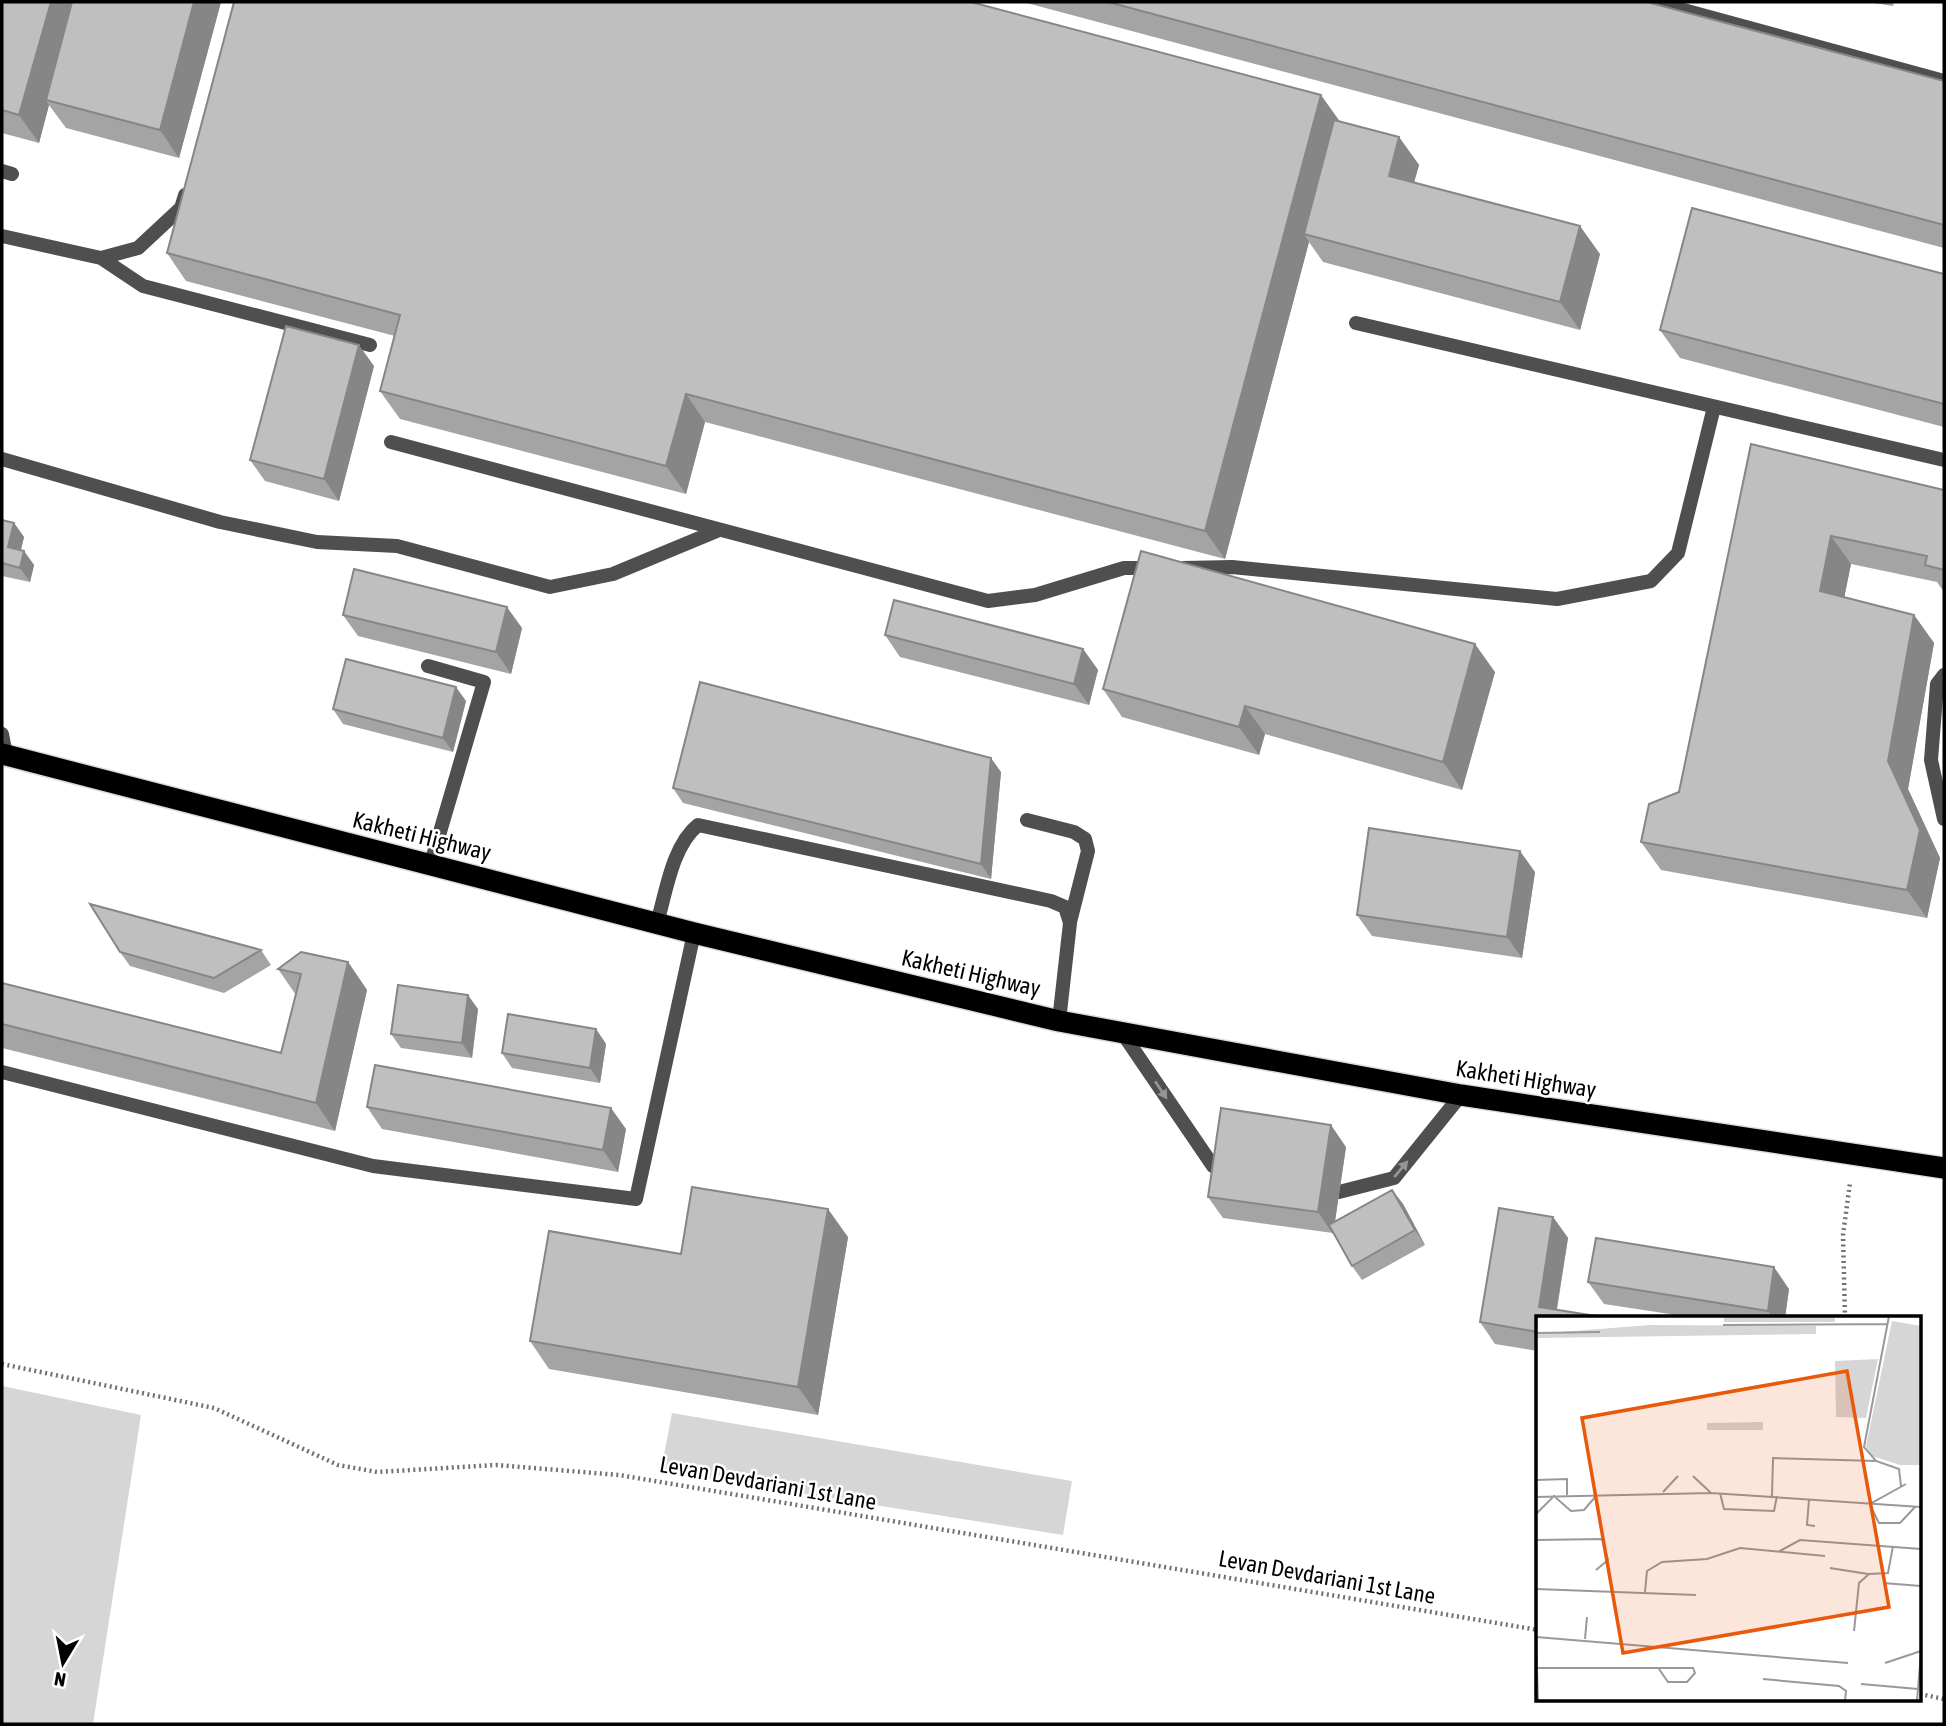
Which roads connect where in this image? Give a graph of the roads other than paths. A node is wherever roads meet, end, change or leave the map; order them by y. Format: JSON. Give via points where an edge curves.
{"nodes":[{"id":1,"x":1654,"y":2,"type":"edge"},
{"id":2,"x":1944,"y":81,"type":"edge"},
{"id":3,"x":188,"y":183,"type":"edge"},
{"id":4,"x":2,"y":236,"type":"edge"},
{"id":5,"x":101,"y":258,"type":"junction"},
{"id":6,"x":1356,"y":323,"type":"dead end"},
{"id":7,"x":370,"y":345,"type":"dead end"},
{"id":8,"x":1714,"y":407,"type":"junction"},
{"id":9,"x":391,"y":442,"type":"dead end"},
{"id":10,"x":2,"y":459,"type":"edge"},
{"id":11,"x":1944,"y":460,"type":"edge"},
{"id":12,"x":719,"y":530,"type":"junction"},
{"id":13,"x":428,"y":666,"type":"dead end"},
{"id":14,"x":1944,"y":675,"type":"edge"},
{"id":15,"x":2,"y":734,"type":"edge"},
{"id":16,"x":3,"y":756,"type":"edge"},
{"id":17,"x":1944,"y":819,"type":"edge"},
{"id":18,"x":1027,"y":820,"type":"dead end"},
{"id":19,"x":430,"y":866,"type":"junction"},
{"id":20,"x":657,"y":923,"type":"junction"},
{"id":21,"x":1070,"y":923,"type":"junction"},
{"id":22,"x":694,"y":933,"type":"junction"},
{"id":23,"x":1059,"y":1021,"type":"junction"},
{"id":24,"x":1123,"y":1034,"type":"junction"},
{"id":25,"x":2,"y":1072,"type":"edge"},
{"id":26,"x":1461,"y":1096,"type":"junction"},
{"id":27,"x":1940,"y":1163,"type":"edge"},
{"id":28,"x":1230,"y":1174,"type":"edge"},
{"id":29,"x":1339,"y":1192,"type":"dead end"}],
"edges":[{"from":1,"to":2,"type":"lane"},
{"from":3,"to":5,"type":"lane","via":[[181,208],[138,248]]},
{"from":4,"to":5,"type":"lane"},
{"from":5,"to":7,"type":"lane","via":[[143,286]]},
{"from":6,"to":8,"type":"lane"},
{"from":8,"to":11,"type":"lane"},
{"from":8,"to":12,"type":"lane","via":[[1678,553],[1651,581],[1557,600],[1233,567],[1124,568],[1035,595],[988,601]]},
{"from":9,"to":12,"type":"lane"},
{"from":10,"to":12,"type":"lane","via":[[220,522],[317,542],[397,546],[550,587],[613,574]]},
{"from":13,"to":19,"type":"lane","via":[[484,682]]},
{"from":14,"to":17,"type":"lane","via":[[1937,684],[1931,760]]},
{"from":15,"to":16,"type":"lane"},
{"from":16,"to":19,"type":"highway","name":"Kakheti Highway"},
{"from":18,"to":21,"type":"lane","via":[[1085,839],[1088,851]]},
{"from":19,"to":20,"type":"highway","name":"Kakheti Highway"},
{"from":20,"to":21,"type":"lane","via":[[679,852],[698,825],[1051,901],[1065,907]]},
{"from":20,"to":22,"type":"highway","name":"Kakheti Highway"},
{"from":21,"to":23,"type":"lane"},
{"from":22,"to":23,"type":"highway","name":"Kakheti Highway"},
{"from":22,"to":25,"type":"lane","via":[[636,1199],[373,1166]]},
{"from":23,"to":24,"type":"highway","name":"Kakheti Highway"},
{"from":24,"to":26,"type":"highway","name":"Kakheti Highway"},
{"from":24,"to":28,"type":"lane","one_way":true,"via":[[1213,1166]]},
{"from":26,"to":27,"type":"highway","name":"Kakheti Highway","via":[[1854,1157]]},
{"from":29,"to":26,"type":"lane","one_way":true,"via":[[1394,1178]]}]}
